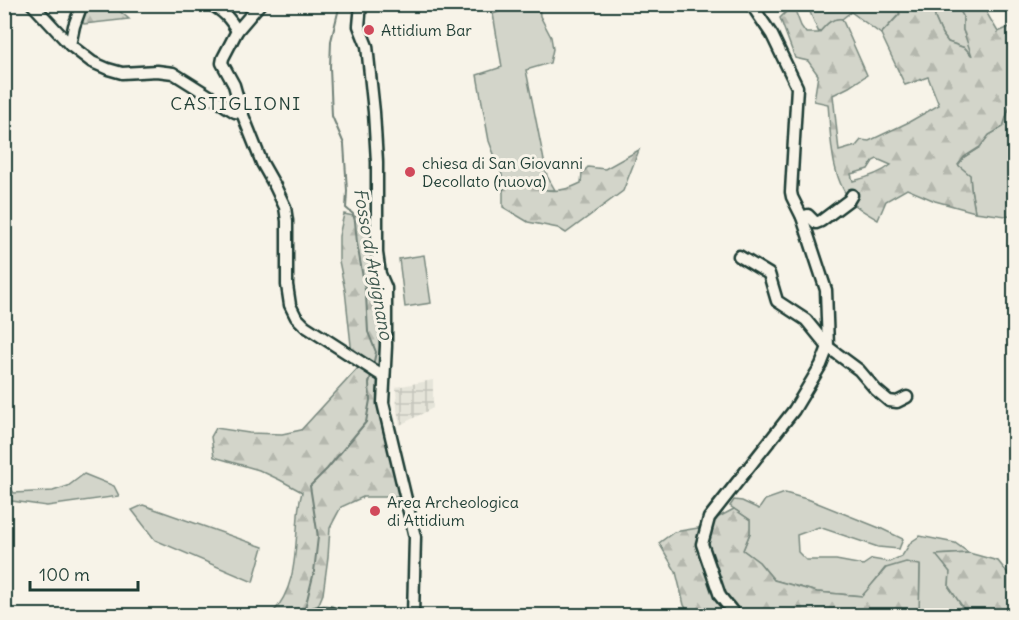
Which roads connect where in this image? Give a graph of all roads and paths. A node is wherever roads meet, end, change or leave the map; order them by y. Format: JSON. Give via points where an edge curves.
{"nodes":[{"id":1,"x":32,"y":4,"type":"edge"},
{"id":2,"x":82,"y":4,"type":"edge"},
{"id":3,"x":210,"y":4,"type":"edge"},
{"id":4,"x":260,"y":4,"type":"edge"},
{"id":5,"x":361,"y":4,"type":"edge"},
{"id":6,"x":751,"y":4,"type":"edge"},
{"id":7,"x":237,"y":31,"type":"junction"},
{"id":8,"x":70,"y":45,"type":"junction"},
{"id":9,"x":242,"y":113,"type":"junction"},
{"id":10,"x":852,"y":195,"type":"dead end"},
{"id":11,"x":802,"y":217,"type":"junction"},
{"id":12,"x":739,"y":256,"type":"dead end"},
{"id":13,"x":828,"y":347,"type":"junction"},
{"id":14,"x":382,"y":376,"type":"junction"},
{"id":15,"x":907,"y":397,"type":"dead end"},
{"id":16,"x":314,"y":613,"type":"edge"},
{"id":17,"x":340,"y":615,"type":"edge"},
{"id":18,"x":413,"y":615,"type":"edge"},
{"id":19,"x":736,"y":615,"type":"edge"}],
"edges":[{"from":1,"to":8,"type":"street"},
{"from":2,"to":8,"type":"street"},
{"from":3,"to":7,"type":"street","via":[[229,17]]},
{"from":4,"to":7,"type":"street"},
{"from":5,"to":14,"type":"street","via":[[359,26],[368,46],[374,112],[377,253],[386,288]]},
{"from":6,"to":11,"type":"street","via":[[772,36],[796,87],[791,192]]},
{"from":7,"to":9,"type":"street","via":[[222,63]]},
{"from":8,"to":9,"type":"street","via":[[92,62],[122,73],[173,73]]},
{"from":9,"to":14,"type":"street","via":[[285,207],[288,285],[296,317]]},
{"from":10,"to":11,"type":"street","via":[[821,221],[816,223],[808,215]]},
{"from":11,"to":13,"type":"street","via":[[826,290]]},
{"from":12,"to":13,"type":"street","via":[[769,274],[777,301],[806,320]]},
{"from":13,"to":15,"type":"street","via":[[859,370],[889,401]]},
{"from":13,"to":19,"type":"street","via":[[794,410],[709,518],[702,544],[720,596]]},
{"from":14,"to":18,"type":"street","via":[[383,403],[415,537]]},
{"from":16,"to":17,"type":"street"}]}
